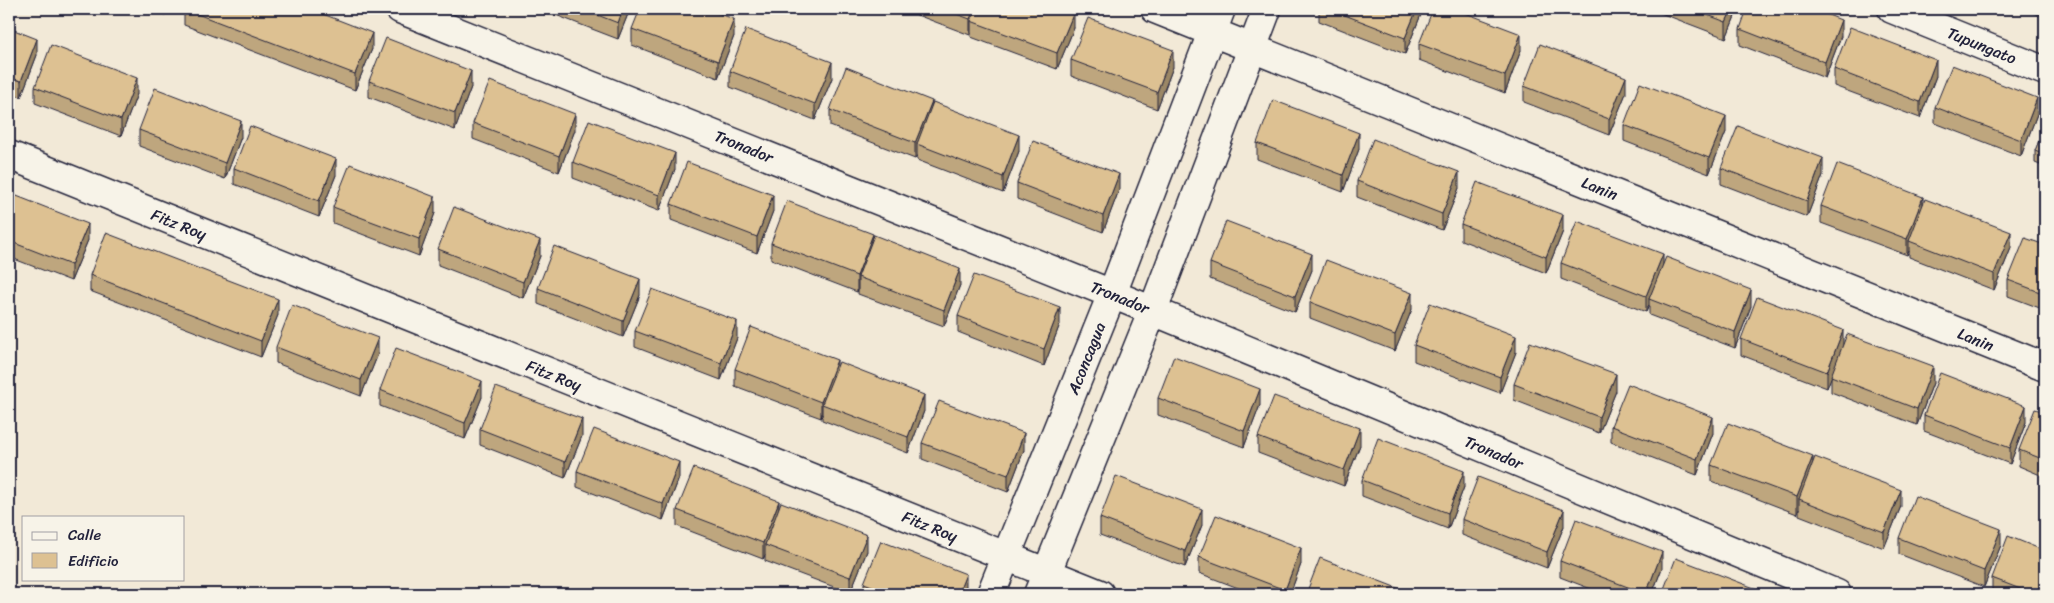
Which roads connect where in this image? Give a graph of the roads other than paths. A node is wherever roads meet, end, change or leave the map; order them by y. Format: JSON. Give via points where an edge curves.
{"nodes":[{"id":1,"x":400,"y":9,"type":"edge"},
{"id":2,"x":1156,"y":9,"type":"edge"},
{"id":3,"x":1267,"y":9,"type":"edge"},
{"id":4,"x":1892,"y":9,"type":"edge"},
{"id":5,"x":1217,"y":20,"type":"edge"},
{"id":6,"x":1251,"y":48,"type":"junction"},
{"id":7,"x":2045,"y":71,"type":"edge"},
{"id":8,"x":9,"y":155,"type":"edge"},
{"id":9,"x":1112,"y":294,"type":"junction"},
{"id":10,"x":1152,"y":310,"type":"junction"},
{"id":11,"x":2045,"y":367,"type":"edge"},
{"id":12,"x":1006,"y":557,"type":"junction"},
{"id":13,"x":1043,"y":584,"type":"edge"},
{"id":14,"x":991,"y":594,"type":"edge"},
{"id":15,"x":1100,"y":594,"type":"edge"},
{"id":16,"x":1836,"y":594,"type":"edge"}],
"edges":[{"from":1,"to":9,"type":"street","name":"Tronador"},
{"from":2,"to":5,"type":"street","name":"Lanin"},
{"from":3,"to":6,"type":"street"},
{"from":4,"to":7,"type":"street","name":"Tupungato"},
{"from":5,"to":6,"type":"street","name":"Lanin"},
{"from":5,"to":9,"type":"street","name":"Aconcagua"},
{"from":6,"to":10,"type":"street"},
{"from":6,"to":11,"type":"street","name":"Lanin"},
{"from":8,"to":12,"type":"street","name":"Fitz Roy"},
{"from":9,"to":10,"type":"street","name":"Tronador"},
{"from":9,"to":12,"type":"street","name":"Aconcagua"},
{"from":10,"to":13,"type":"street"},
{"from":10,"to":16,"type":"street","name":"Tronador"},
{"from":12,"to":13,"type":"street","name":"Fitz Roy"},
{"from":12,"to":14,"type":"street","name":"Aconcagua"},
{"from":13,"to":15,"type":"street","name":"Fitz Roy"}]}
